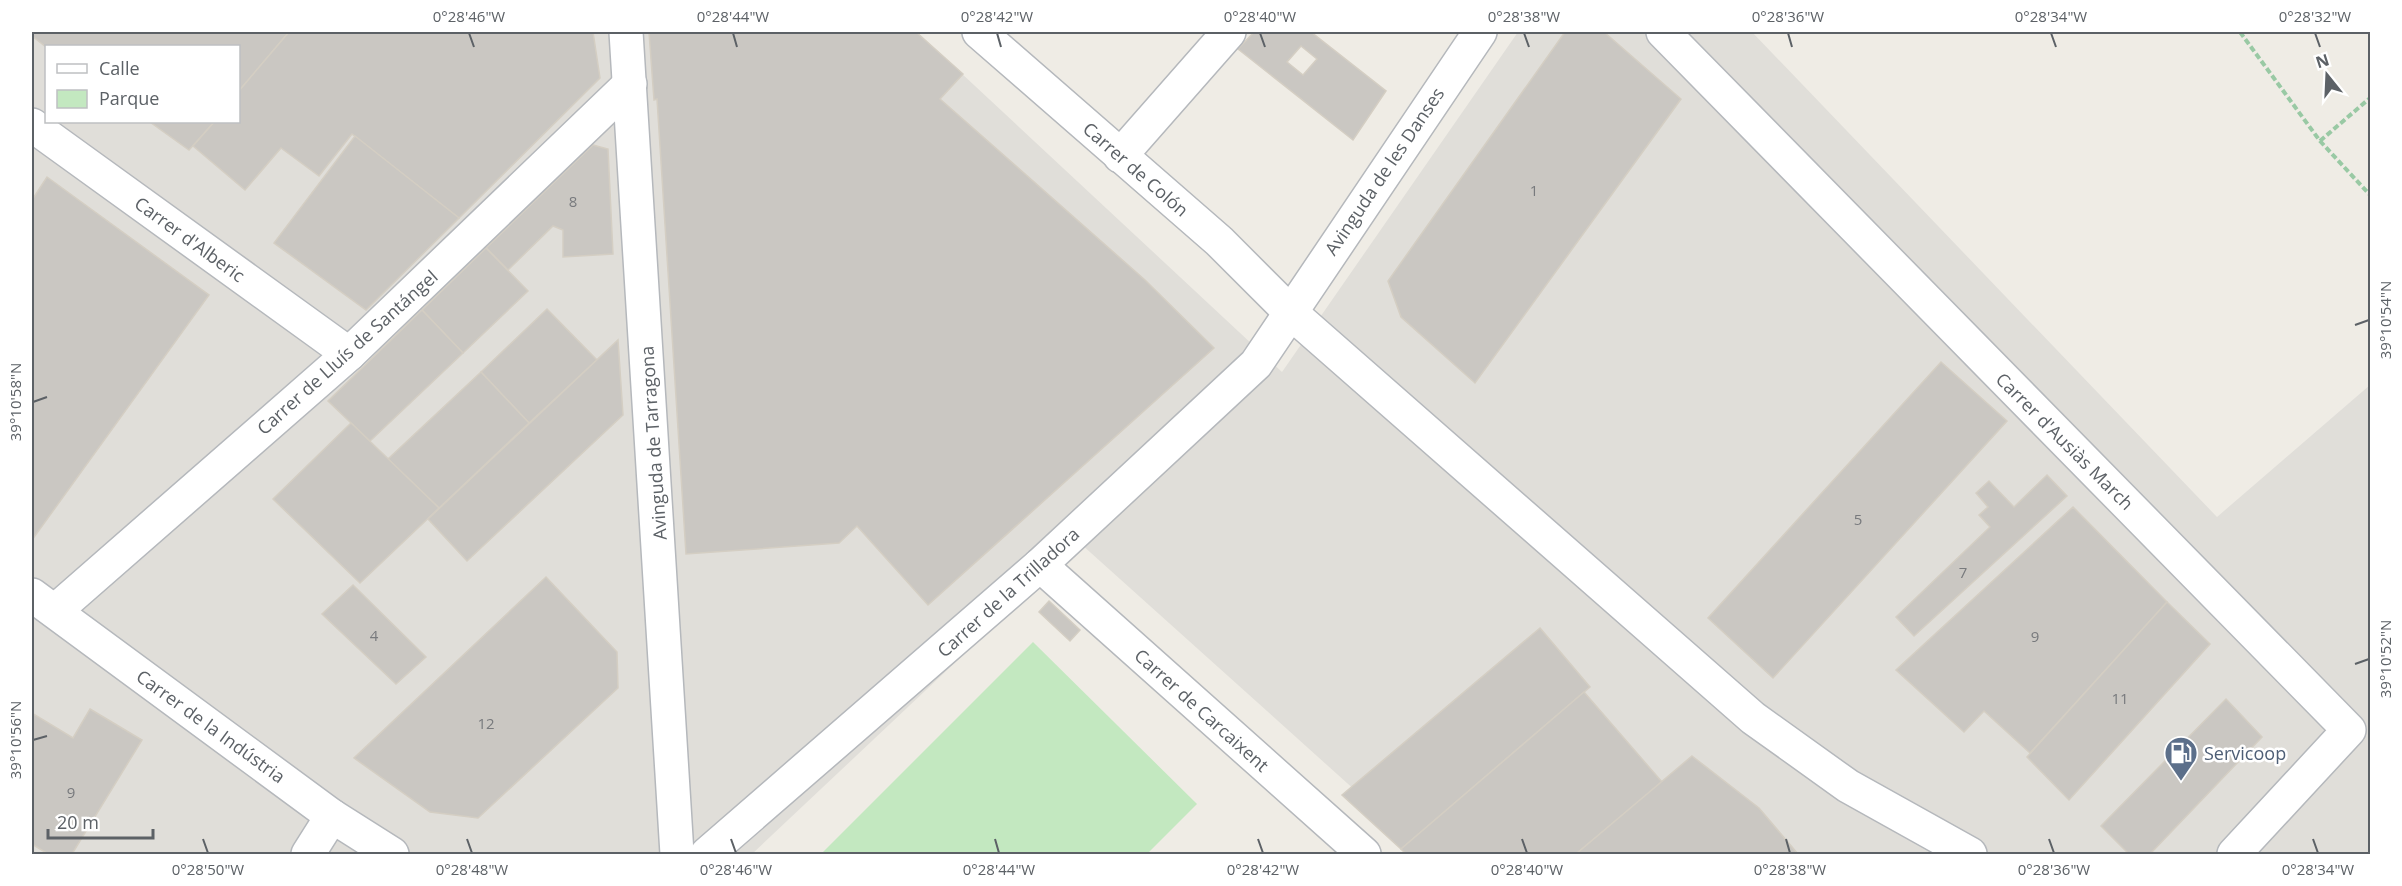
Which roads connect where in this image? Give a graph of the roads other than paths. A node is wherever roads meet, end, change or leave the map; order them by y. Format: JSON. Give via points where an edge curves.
{"nodes":[{"id":1,"x":626,"y":32,"type":"edge"},
{"id":2,"x":979,"y":32,"type":"edge"},
{"id":3,"x":1229,"y":32,"type":"edge"},
{"id":4,"x":1479,"y":32,"type":"edge"},
{"id":5,"x":1663,"y":32,"type":"edge"},
{"id":6,"x":630,"y":84,"type":"junction"},
{"id":7,"x":32,"y":125,"type":"edge"},
{"id":8,"x":1120,"y":156,"type":"junction"},
{"id":9,"x":1289,"y":311,"type":"junction"},
{"id":10,"x":350,"y":354,"type":"junction"},
{"id":11,"x":1040,"y":565,"type":"junction"},
{"id":12,"x":43,"y":603,"type":"edge"},
{"id":13,"x":332,"y":816,"type":"junction"},
{"id":14,"x":308,"y":855,"type":"edge"},
{"id":15,"x":392,"y":855,"type":"edge"},
{"id":16,"x":677,"y":855,"type":"edge"},
{"id":17,"x":706,"y":855,"type":"edge"},
{"id":18,"x":1364,"y":855,"type":"edge"},
{"id":19,"x":1970,"y":855,"type":"edge"},
{"id":20,"x":2234,"y":855,"type":"edge"}],
"edges":[{"from":1,"to":6,"type":"street","name":"Avinguda de Tarragona"},
{"from":2,"to":8,"type":"street","name":"Carrer de Colón"},
{"from":3,"to":8,"type":"street"},
{"from":4,"to":9,"type":"street","name":"Avinguda de les Danses"},
{"from":5,"to":20,"type":"street","name":"Carrer d'Ausiàs March","via":[[2349,730]]},
{"from":6,"to":10,"type":"street","name":"Carrer de Lluís de Santángel"},
{"from":6,"to":16,"type":"street","name":"Avinguda de Tarragona"},
{"from":7,"to":10,"type":"street","name":"Carrer d'Alberic"},
{"from":8,"to":9,"type":"street","name":"Carrer de Colón","via":[[1219,241]]},
{"from":9,"to":11,"type":"street","name":"Carrer de la Trilladora","via":[[1256,364]]},
{"from":9,"to":19,"type":"street","name":"Carrer de Colón","via":[[1753,718],[1848,786]]},
{"from":10,"to":12,"type":"street","name":"Carrer de Lluís de Santángel"},
{"from":11,"to":17,"type":"street","name":"Carrer de la Trilladora"},
{"from":11,"to":18,"type":"street","name":"Carrer de Carcaixent"},
{"from":12,"to":13,"type":"street","name":"Carrer de la Indústria"},
{"from":13,"to":14,"type":"street"},
{"from":13,"to":15,"type":"street","name":"Carrer de la Indústria"}]}
